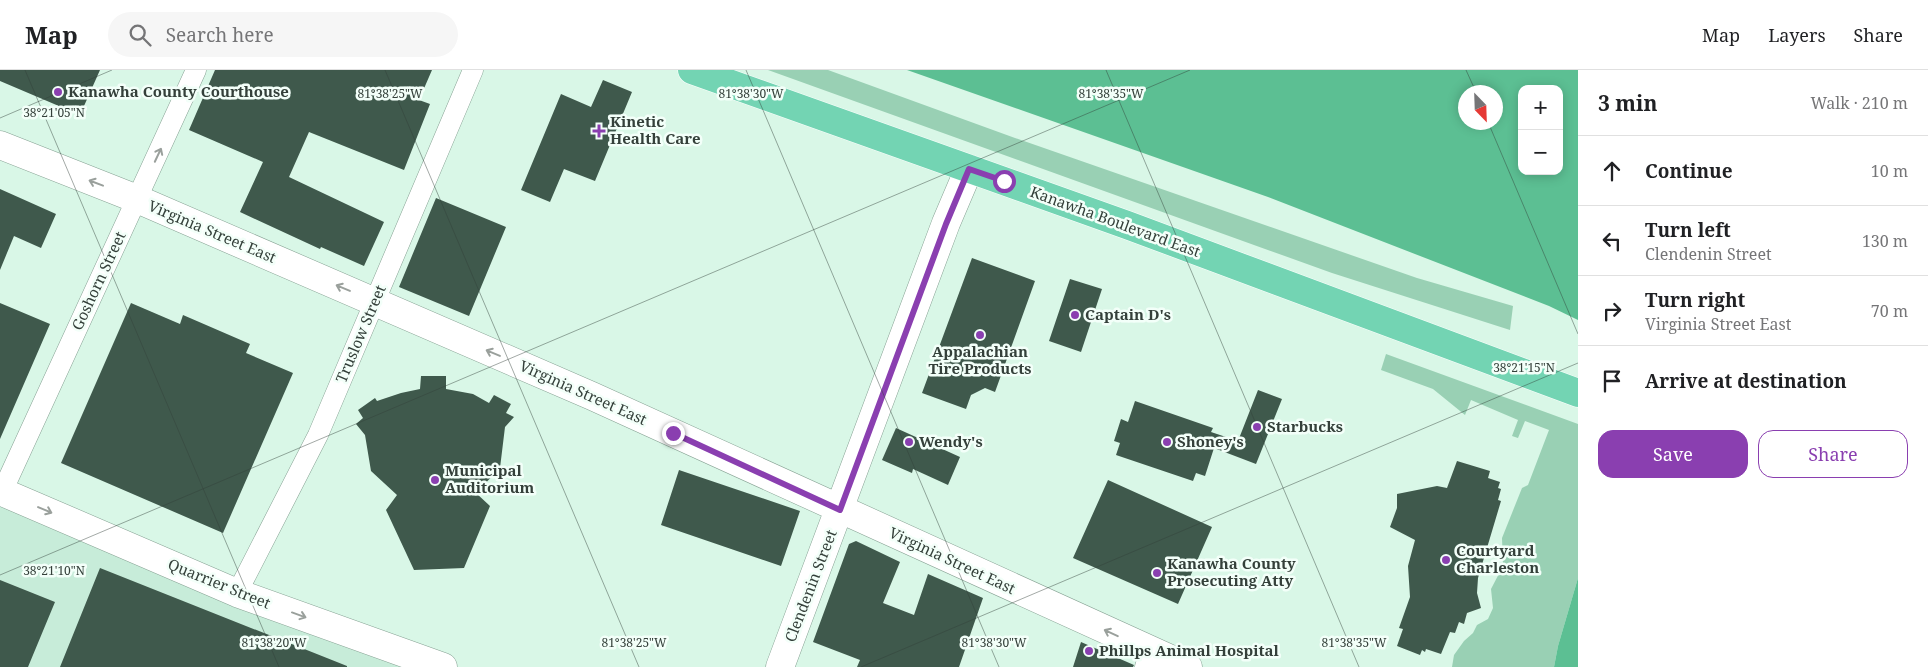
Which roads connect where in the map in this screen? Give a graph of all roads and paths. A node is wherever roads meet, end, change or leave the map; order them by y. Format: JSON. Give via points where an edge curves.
{"nodes":[{"id":1,"x":196,"y":70,"type":"edge"},
{"id":2,"x":473,"y":70,"type":"edge"},
{"id":3,"x":692,"y":70,"type":"edge"},
{"id":4,"x":0,"y":145,"type":"edge"},
{"id":5,"x":969,"y":169,"type":"junction"},
{"id":6,"x":136,"y":199,"type":"junction"},
{"id":7,"x":374,"y":302,"type":"junction"},
{"id":8,"x":1578,"y":392,"type":"edge"},
{"id":9,"x":1,"y":492,"type":"edge"},
{"id":10,"x":840,"y":510,"type":"junction"},
{"id":11,"x":237,"y":593,"type":"junction"},
{"id":12,"x":1148,"y":659,"type":"edge"},
{"id":13,"x":443,"y":667,"type":"edge"},
{"id":14,"x":780,"y":667,"type":"edge"},
{"id":15,"x":1188,"y":667,"type":"edge"}],
"edges":[{"from":6,"to":1,"type":"street","name":"Goshorn Street","one_way":true},
{"from":2,"to":7,"type":"street","name":"Truslow Street"},
{"from":3,"to":5,"type":"main road","name":"Kanawha Boulevard East"},
{"from":6,"to":4,"type":"main road","name":"Virginia Street East","one_way":true},
{"from":5,"to":8,"type":"main road","name":"Kanawha Boulevard East"},
{"from":5,"to":10,"type":"main road","name":"Clendenin Street"},
{"from":7,"to":6,"type":"main road","name":"Virginia Street East","one_way":true},
{"from":6,"to":9,"type":"street","name":"Goshorn Street"},
{"from":10,"to":7,"type":"main road","name":"Virginia Street East","one_way":true,"via":[[592,396]]},
{"from":7,"to":11,"type":"street","name":"Truslow Street","via":[[318,435]]},
{"from":9,"to":11,"type":"main road","name":"Quarrier Street","one_way":true},
{"from":12,"to":10,"type":"main road","name":"Virginia Street East","one_way":true},
{"from":10,"to":14,"type":"main road","name":"Clendenin Street"},
{"from":11,"to":13,"type":"main road","name":"Quarrier Street","one_way":true},
{"from":12,"to":15,"type":"main road","name":"Virginia Street East"}]}
